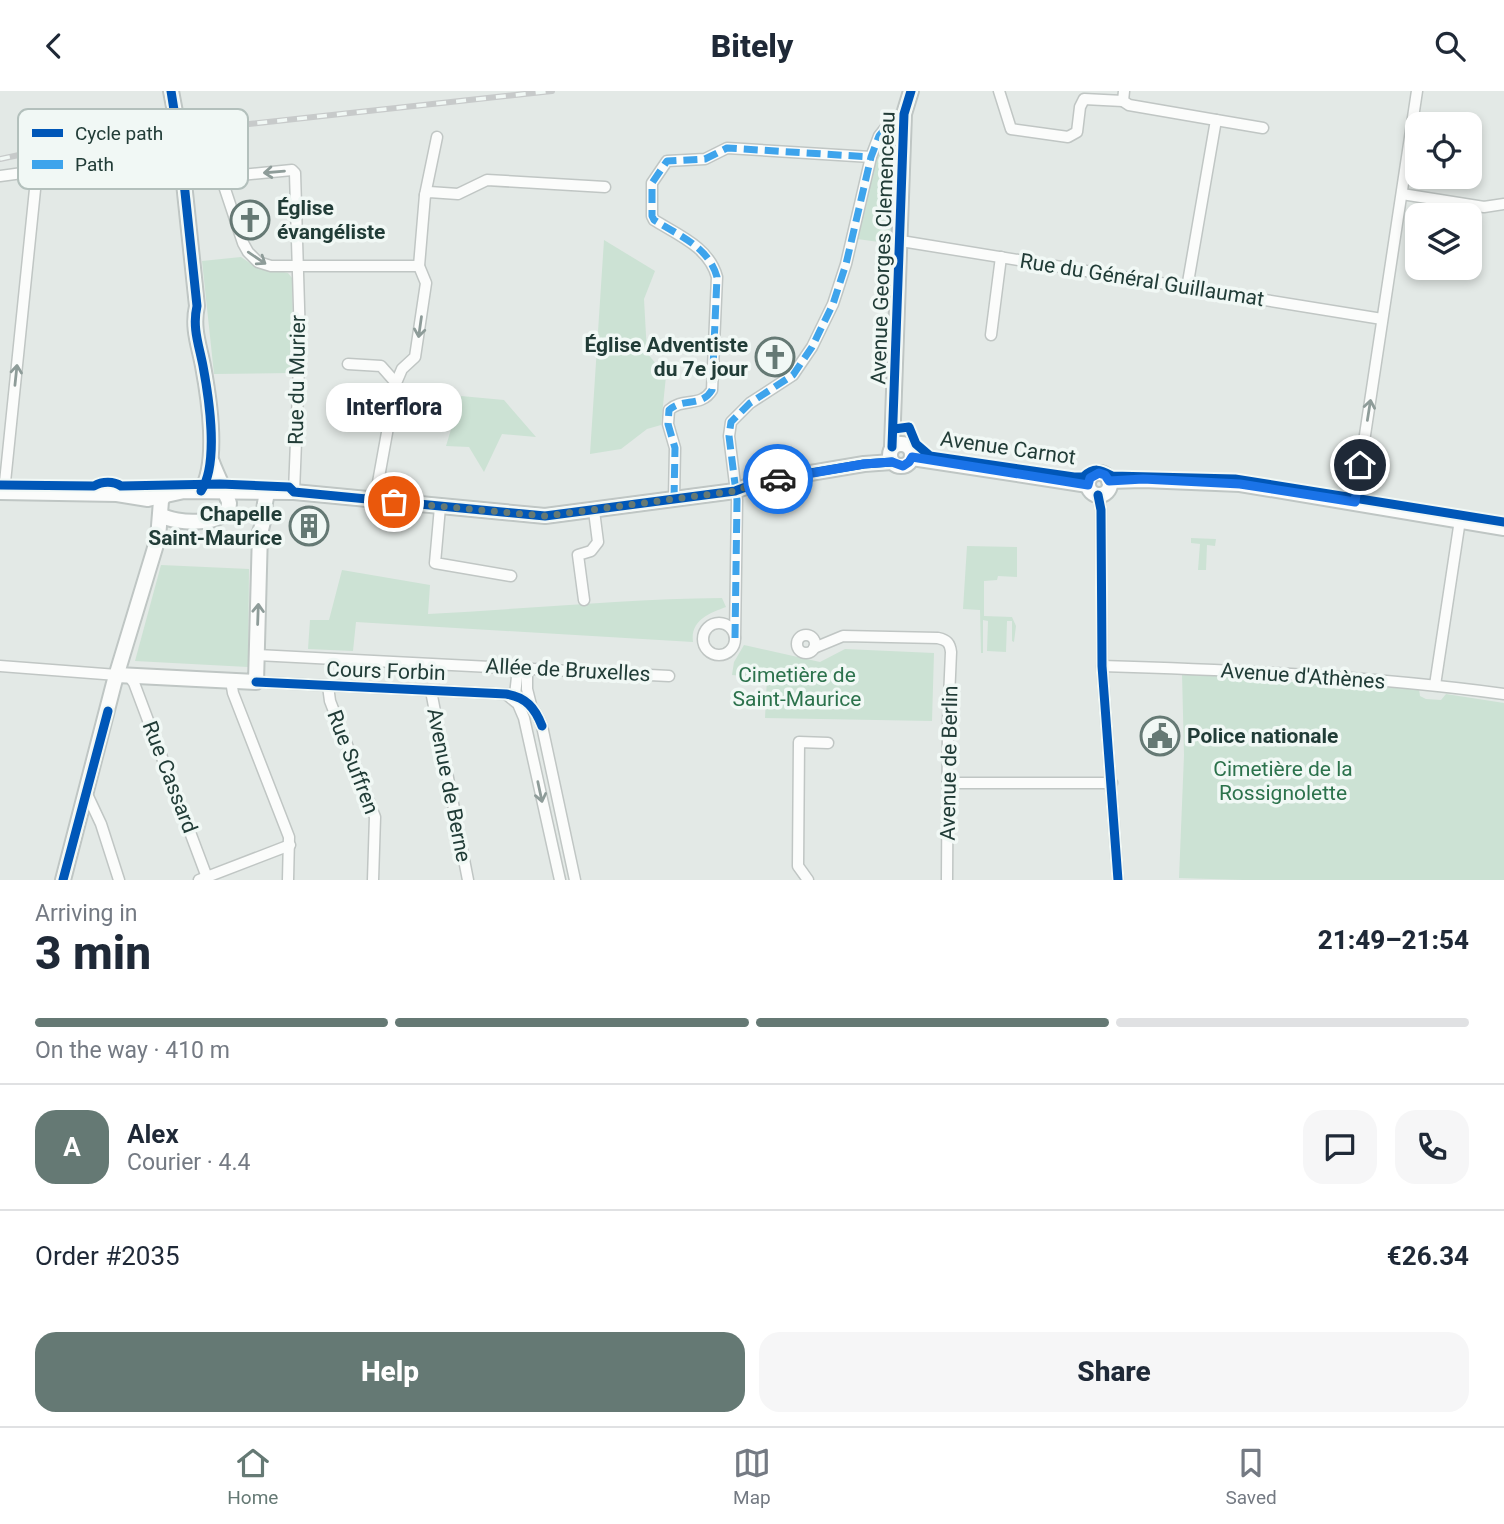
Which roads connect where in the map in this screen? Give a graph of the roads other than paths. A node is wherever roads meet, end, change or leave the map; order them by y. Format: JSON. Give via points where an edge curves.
{"nodes":[{"id":1,"x":171,"y":91,"type":"edge"},
{"id":2,"x":911,"y":91,"type":"edge"},
{"id":3,"x":999,"y":91,"type":"edge"},
{"id":4,"x":1417,"y":91,"type":"edge"},
{"id":5,"x":1124,"y":96,"type":"edge"},
{"id":6,"x":174,"y":109,"type":"edge"},
{"id":7,"x":904,"y":114,"type":"junction"},
{"id":8,"x":1216,"y":120,"type":"junction"},
{"id":9,"x":1264,"y":128,"type":"dead end"},
{"id":10,"x":437,"y":137,"type":"dead end"},
{"id":11,"x":871,"y":157,"type":"junction"},
{"id":12,"x":18,"y":174,"type":"edge"},
{"id":13,"x":248,"y":174,"type":"edge"},
{"id":14,"x":0,"y":177,"type":"edge"},
{"id":15,"x":605,"y":187,"type":"dead end"},
{"id":16,"x":35,"y":189,"type":"edge"},
{"id":17,"x":185,"y":189,"type":"edge"},
{"id":18,"x":225,"y":189,"type":"edge"},
{"id":19,"x":1402,"y":194,"type":"junction"},
{"id":20,"x":425,"y":195,"type":"junction"},
{"id":21,"x":1504,"y":204,"type":"edge"},
{"id":22,"x":901,"y":241,"type":"junction"},
{"id":23,"x":1001,"y":257,"type":"junction"},
{"id":24,"x":419,"y":266,"type":"junction"},
{"id":25,"x":297,"y":267,"type":"junction"},
{"id":26,"x":1187,"y":288,"type":"junction"},
{"id":27,"x":1382,"y":319,"type":"junction"},
{"id":28,"x":991,"y":335,"type":"dead end"},
{"id":29,"x":348,"y":363,"type":"dead end"},
{"id":30,"x":396,"y":383,"type":"junction"},
{"id":31,"x":894,"y":407,"type":"junction"},
{"id":32,"x":910,"y":452,"type":"junction"},
{"id":33,"x":892,"y":454,"type":"junction"},
{"id":34,"x":212,"y":462,"type":"junction"},
{"id":35,"x":1093,"y":490,"type":"junction"},
{"id":36,"x":201,"y":491,"type":"junction"},
{"id":37,"x":735,"y":491,"type":"junction"},
{"id":38,"x":2,"y":492,"type":"edge"},
{"id":39,"x":261,"y":492,"type":"junction"},
{"id":40,"x":294,"y":492,"type":"junction"},
{"id":41,"x":226,"y":497,"type":"junction"},
{"id":42,"x":375,"y":499,"type":"junction"},
{"id":43,"x":674,"y":499,"type":"junction"},
{"id":44,"x":1355,"y":502,"type":"junction"},
{"id":45,"x":440,"y":507,"type":"junction"},
{"id":46,"x":165,"y":510,"type":"junction"},
{"id":47,"x":594,"y":511,"type":"junction"},
{"id":48,"x":1460,"y":520,"type":"junction"},
{"id":49,"x":1504,"y":528,"type":"edge"},
{"id":50,"x":511,"y":576,"type":"dead end"},
{"id":51,"x":584,"y":600,"type":"dead end"},
{"id":52,"x":735,"y":638,"type":"dead end"},
{"id":53,"x":814,"y":648,"type":"dead end"},
{"id":54,"x":257,"y":655,"type":"junction"},
{"id":55,"x":0,"y":666,"type":"edge"},
{"id":56,"x":1102,"y":666,"type":"junction"},
{"id":57,"x":523,"y":668,"type":"junction"},
{"id":58,"x":123,"y":675,"type":"junction"},
{"id":59,"x":669,"y":675,"type":"dead end"},
{"id":60,"x":231,"y":681,"type":"junction"},
{"id":61,"x":256,"y":682,"type":"junction"},
{"id":62,"x":1435,"y":685,"type":"junction"},
{"id":63,"x":328,"y":687,"type":"junction"},
{"id":64,"x":431,"y":691,"type":"junction"},
{"id":65,"x":511,"y":694,"type":"junction"},
{"id":66,"x":1504,"y":694,"type":"edge"},
{"id":67,"x":532,"y":706,"type":"junction"},
{"id":68,"x":828,"y":743,"type":"dead end"},
{"id":69,"x":948,"y":783,"type":"junction"},
{"id":70,"x":1112,"y":783,"type":"junction"},
{"id":71,"x":86,"y":792,"type":"junction"},
{"id":72,"x":101,"y":824,"type":"junction"},
{"id":73,"x":77,"y":827,"type":"junction"},
{"id":74,"x":290,"y":845,"type":"junction"},
{"id":75,"x":205,"y":879,"type":"edge"},
{"id":76,"x":63,"y":880,"type":"edge"},
{"id":77,"x":119,"y":880,"type":"edge"},
{"id":78,"x":288,"y":880,"type":"edge"},
{"id":79,"x":373,"y":880,"type":"edge"},
{"id":80,"x":468,"y":880,"type":"edge"},
{"id":81,"x":559,"y":880,"type":"edge"},
{"id":82,"x":575,"y":880,"type":"edge"},
{"id":83,"x":808,"y":880,"type":"edge"},
{"id":84,"x":947,"y":880,"type":"edge"},
{"id":85,"x":1118,"y":880,"type":"edge"}],
"edges":[{"from":1,"to":6,"type":"main road","bridge":true},
{"from":2,"to":7,"type":"main road","name":"Avenue Georges Clemenceau"},
{"from":3,"to":5,"type":"street","via":[[1011,129],[1068,137],[1077,132],[1084,99]]},
{"from":4,"to":19,"type":"street"},
{"from":5,"to":8,"type":"street","via":[[1129,105]]},
{"from":7,"to":11,"type":"street","via":[[886,126]]},
{"from":7,"to":22,"type":"main road","name":"Avenue Georges Clemenceau"},
{"from":8,"to":9,"type":"street"},
{"from":8,"to":26,"type":"street"},
{"from":10,"to":20,"type":"street"},
{"from":11,"to":37,"type":"street","via":[[846,264],[817,338],[793,375],[750,403],[732,422],[729,436]]},
{"from":11,"to":43,"type":"street","via":[[727,148],[705,159],[667,161],[653,178],[654,220],[701,248],[717,277],[712,390],[704,400],[679,403],[669,410],[668,424],[676,448]]},
{"from":12,"to":14,"type":"street"},
{"from":25,"to":13,"type":"street","name":"Rue du Murier","one_way":true,"via":[[295,173]]},
{"from":15,"to":20,"type":"street","via":[[487,180],[466,192]]},
{"from":38,"to":16,"type":"street","one_way":true},
{"from":17,"to":34,"type":"main road","via":[[197,306],[194,319],[203,362]]},
{"from":18,"to":25,"type":"street","one_way":true,"via":[[248,252],[263,264]]},
{"from":19,"to":21,"type":"street","via":[[1484,207]]},
{"from":19,"to":27,"type":"street"},
{"from":20,"to":24,"type":"street"},
{"from":22,"to":23,"type":"street","name":"Rue du Général Guillaumat"},
{"from":22,"to":31,"type":"main road","name":"Avenue Georges Clemenceau"},
{"from":23,"to":26,"type":"street","name":"Rue du Général Guillaumat"},
{"from":23,"to":28,"type":"street"},
{"from":24,"to":25,"type":"street"},
{"from":24,"to":30,"type":"street","one_way":true,"via":[[426,283],[415,357]]},
{"from":25,"to":40,"type":"street","name":"Rue du Murier","via":[[300,339]]},
{"from":26,"to":27,"type":"street","name":"Rue du Général Guillaumat"},
{"from":44,"to":27,"type":"street","one_way":true},
{"from":29,"to":30,"type":"street","via":[[380,366]]},
{"from":30,"to":42,"type":"street"},
{"from":31,"to":32,"type":"main road","name":"Avenue Georges Clemenceau"},
{"from":31,"to":33,"type":"main road","name":"Avenue Georges Clemenceau"},
{"from":32,"to":33,"type":"main road","via":[[909,462],[903,466]]},
{"from":32,"to":35,"type":"main road","name":"Avenue Carnot"},
{"from":33,"to":37,"type":"main road","via":[[864,464],[762,481]]},
{"from":34,"to":36,"type":"main road"},
{"from":34,"to":41,"type":"main road"},
{"from":35,"to":44,"type":"main road","via":[[1107,491],[1109,481],[1143,479],[1240,484]]},
{"from":35,"to":56,"type":"street","via":[[1101,510]]},
{"from":36,"to":41,"type":"main road"},
{"from":36,"to":46,"type":"main road"},
{"from":37,"to":43,"type":"main road"},
{"from":37,"to":52,"type":"street"},
{"from":38,"to":46,"type":"main road","via":[[117,493],[148,499]]},
{"from":39,"to":40,"type":"main road"},
{"from":39,"to":41,"type":"main road"},
{"from":54,"to":39,"type":"main road","one_way":true},
{"from":40,"to":42,"type":"main road"},
{"from":41,"to":46,"type":"main road","via":[[226,512],[214,521]]},
{"from":42,"to":45,"type":"main road"},
{"from":43,"to":47,"type":"main road"},
{"from":44,"to":48,"type":"main road"},
{"from":45,"to":47,"type":"main road","via":[[545,516]]},
{"from":45,"to":50,"type":"street","via":[[435,563]]},
{"from":46,"to":58,"type":"main road"},
{"from":47,"to":51,"type":"street","via":[[598,542],[591,551],[578,555]]},
{"from":48,"to":49,"type":"main road"},
{"from":48,"to":62,"type":"street"},
{"from":53,"to":69,"type":"street","name":"Avenue de Berlin","via":[[843,636],[945,639],[951,647]]},
{"from":54,"to":57,"type":"street","name":"Allée de Bruxelles"},
{"from":54,"to":61,"type":"main road"},
{"from":55,"to":58,"type":"street"},
{"from":56,"to":62,"type":"street","name":"Avenue d'Athènes"},
{"from":56,"to":70,"type":"street"},
{"from":57,"to":59,"type":"street","name":"Allée de Bruxelles"},
{"from":57,"to":65,"type":"street"},
{"from":57,"to":67,"type":"street"},
{"from":58,"to":60,"type":"main road","name":"Cours Forbin"},
{"from":58,"to":71,"type":"main road"},
{"from":58,"to":75,"type":"street","name":"Rue Cassard","via":[[134,683]]},
{"from":60,"to":61,"type":"main road","name":"Cours Forbin"},
{"from":60,"to":74,"type":"street"},
{"from":61,"to":63,"type":"street","name":"Cours Forbin"},
{"from":62,"to":66,"type":"street","name":"Avenue d'Athènes"},
{"from":63,"to":64,"type":"street","name":"Cours Forbin"},
{"from":63,"to":79,"type":"street","name":"Rue Suffren","via":[[375,817]]},
{"from":64,"to":65,"type":"street","name":"Cours Forbin"},
{"from":64,"to":80,"type":"street","name":"Avenue de Berne"},
{"from":65,"to":67,"type":"street"},
{"from":65,"to":81,"type":"street","one_way":true,"via":[[524,717]]},
{"from":67,"to":82,"type":"street","via":[[542,726]]},
{"from":68,"to":83,"type":"street","via":[[799,742],[798,866]]},
{"from":69,"to":70,"type":"street"},
{"from":69,"to":84,"type":"street","name":"Avenue de Berlin"},
{"from":70,"to":85,"type":"street"},
{"from":71,"to":72,"type":"street"},
{"from":71,"to":73,"type":"main road"},
{"from":72,"to":73,"type":"street"},
{"from":72,"to":77,"type":"street"},
{"from":73,"to":76,"type":"main road"},
{"from":74,"to":75,"type":"street"},
{"from":74,"to":78,"type":"street"}]}
